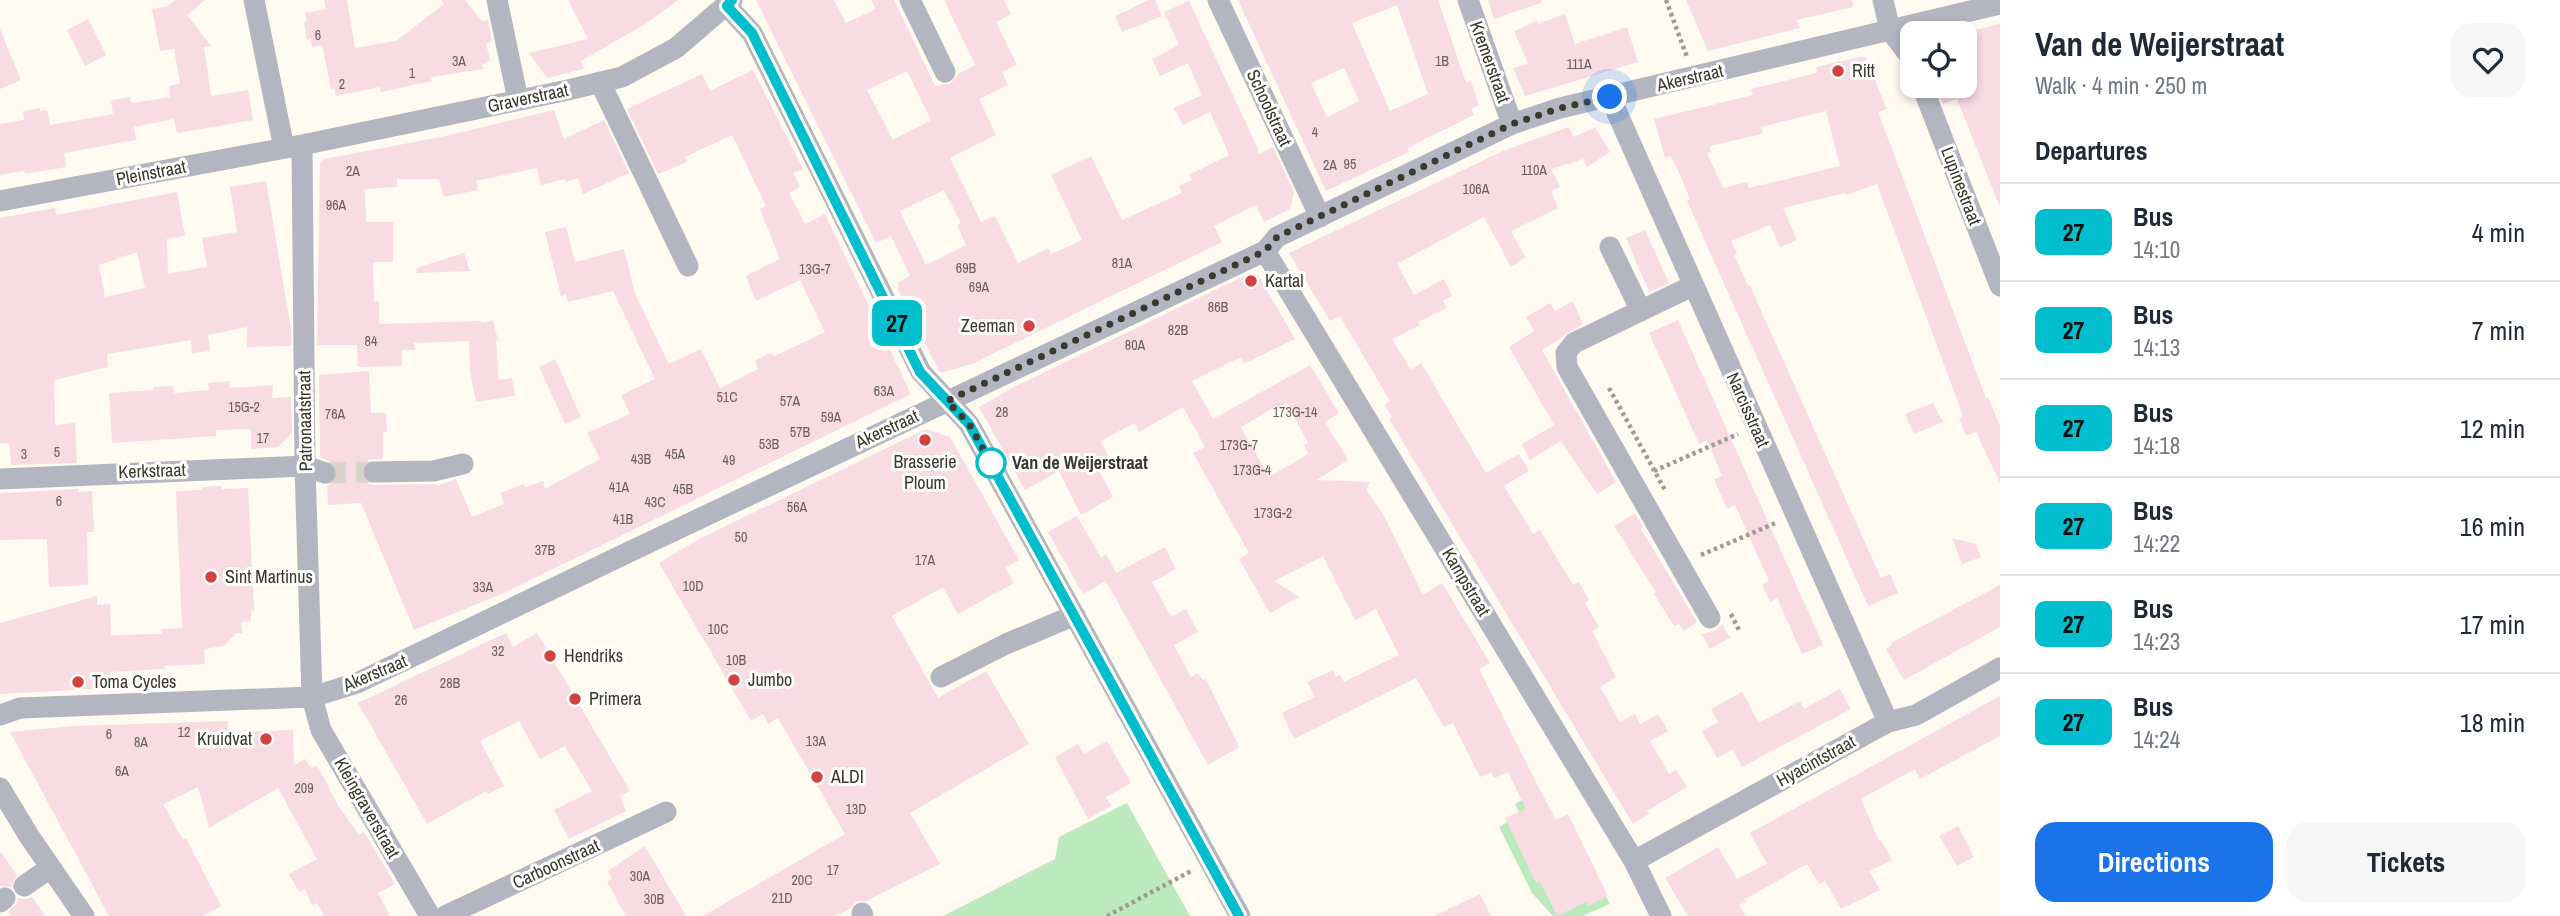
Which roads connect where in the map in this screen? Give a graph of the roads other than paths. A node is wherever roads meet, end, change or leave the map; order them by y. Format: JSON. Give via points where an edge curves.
{"nodes":[{"id":1,"x":254,"y":0,"type":"edge"},
{"id":2,"x":497,"y":0,"type":"edge"},
{"id":3,"x":910,"y":0,"type":"edge"},
{"id":4,"x":1218,"y":0,"type":"edge"},
{"id":5,"x":1468,"y":0,"type":"edge"},
{"id":6,"x":1884,"y":0,"type":"edge"},
{"id":7,"x":729,"y":3,"type":"edge"},
{"id":8,"x":2000,"y":4,"type":"edge"},
{"id":9,"x":1890,"y":30,"type":"junction"},
{"id":10,"x":1900,"y":43,"type":"edge"},
{"id":11,"x":945,"y":72,"type":"dead end"},
{"id":12,"x":600,"y":82,"type":"junction"},
{"id":13,"x":1610,"y":97,"type":"junction"},
{"id":14,"x":1927,"y":98,"type":"edge"},
{"id":15,"x":518,"y":100,"type":"junction"},
{"id":16,"x":1512,"y":124,"type":"junction"},
{"id":17,"x":293,"y":147,"type":"junction"},
{"id":18,"x":0,"y":201,"type":"edge"},
{"id":19,"x":1320,"y":217,"type":"junction"},
{"id":20,"x":1610,"y":247,"type":"dead end"},
{"id":21,"x":1265,"y":251,"type":"junction"},
{"id":22,"x":688,"y":267,"type":"dead end"},
{"id":23,"x":1692,"y":286,"type":"junction"},
{"id":24,"x":2000,"y":286,"type":"edge"},
{"id":25,"x":1641,"y":311,"type":"junction"},
{"id":26,"x":947,"y":401,"type":"junction"},
{"id":27,"x":463,"y":464,"type":"dead end"},
{"id":28,"x":315,"y":469,"type":"junction"},
{"id":29,"x":374,"y":472,"type":"tunnel mouth"},
{"id":30,"x":0,"y":479,"type":"edge"},
{"id":31,"x":1075,"y":615,"type":"junction"},
{"id":32,"x":1710,"y":618,"type":"dead end"},
{"id":33,"x":2000,"y":668,"type":"edge"},
{"id":34,"x":941,"y":677,"type":"dead end"},
{"id":35,"x":312,"y":697,"type":"junction"},
{"id":36,"x":0,"y":715,"type":"edge"},
{"id":37,"x":1888,"y":722,"type":"junction"},
{"id":38,"x":0,"y":788,"type":"edge"},
{"id":39,"x":666,"y":812,"type":"dead end"},
{"id":40,"x":1634,"y":861,"type":"junction"},
{"id":41,"x":50,"y":868,"type":"junction"},
{"id":42,"x":24,"y":886,"type":"dead end"},
{"id":43,"x":1658,"y":915,"type":"edge"},
{"id":44,"x":84,"y":916,"type":"edge"},
{"id":45,"x":430,"y":916,"type":"edge"},
{"id":46,"x":445,"y":916,"type":"edge"},
{"id":47,"x":1240,"y":916,"type":"edge"}],
"edges":[{"from":1,"to":17,"type":"street","name":"Patronaatstraat"},
{"from":2,"to":15,"type":"street"},
{"from":3,"to":11,"type":"street"},
{"from":4,"to":19,"type":"street","name":"Schoolstraat"},
{"from":5,"to":16,"type":"street","name":"Kremerstraat"},
{"from":6,"to":9,"type":"street"},
{"from":7,"to":12,"type":"street","name":"Graverstraat","via":[[676,48],[622,77]]},
{"from":7,"to":26,"type":"street","via":[[752,33],[920,372]]},
{"from":8,"to":9,"type":"street","name":"Akerstraat"},
{"from":9,"to":10,"type":"street"},
{"from":9,"to":13,"type":"street","name":"Akerstraat"},
{"from":12,"to":15,"type":"street","name":"Graverstraat"},
{"from":12,"to":22,"type":"street"},
{"from":13,"to":16,"type":"street","name":"Akerstraat"},
{"from":13,"to":23,"type":"street","name":"Narcisstraat"},
{"from":14,"to":24,"type":"street","name":"Lupinestraat"},
{"from":15,"to":17,"type":"street","name":"Graverstraat"},
{"from":16,"to":19,"type":"street","name":"Akerstraat"},
{"from":17,"to":18,"type":"street","name":"Pleinstraat"},
{"from":17,"to":28,"type":"street","name":"Patronaatstraat"},
{"from":19,"to":21,"type":"street","name":"Akerstraat","via":[[1277,237]]},
{"from":20,"to":25,"type":"street"},
{"from":21,"to":26,"type":"street","name":"Akerstraat"},
{"from":21,"to":40,"type":"street","name":"Kampstraat"},
{"from":23,"to":25,"type":"street"},
{"from":23,"to":37,"type":"street","name":"Narcisstraat"},
{"from":25,"to":32,"type":"street","via":[[1574,343],[1566,353],[1567,367]]},
{"from":26,"to":31,"type":"street","via":[[969,424]]},
{"from":26,"to":35,"type":"street","name":"Akerstraat","via":[[357,683]]},
{"from":27,"to":29,"type":"street","via":[[433,471]]},
{"from":28,"to":30,"type":"street","name":"Kerkstraat"},
{"from":28,"to":35,"type":"street","name":"Patronaatstraat"},
{"from":31,"to":34,"type":"street"},
{"from":31,"to":47,"type":"street"},
{"from":33,"to":37,"type":"street","name":"Hyacintstraat","via":[[1916,715]]},
{"from":35,"to":36,"type":"street","name":"Akerstraat","via":[[20,708]]},
{"from":35,"to":45,"type":"street","name":"Kleingraverstraat","via":[[321,730]]},
{"from":37,"to":40,"type":"street","name":"Hyacintstraat"},
{"from":38,"to":41,"type":"street"},
{"from":39,"to":46,"type":"street","name":"Carboonstraat"},
{"from":40,"to":43,"type":"street","name":"Kampstraat"},
{"from":41,"to":42,"type":"street"},
{"from":41,"to":44,"type":"street"}]}
